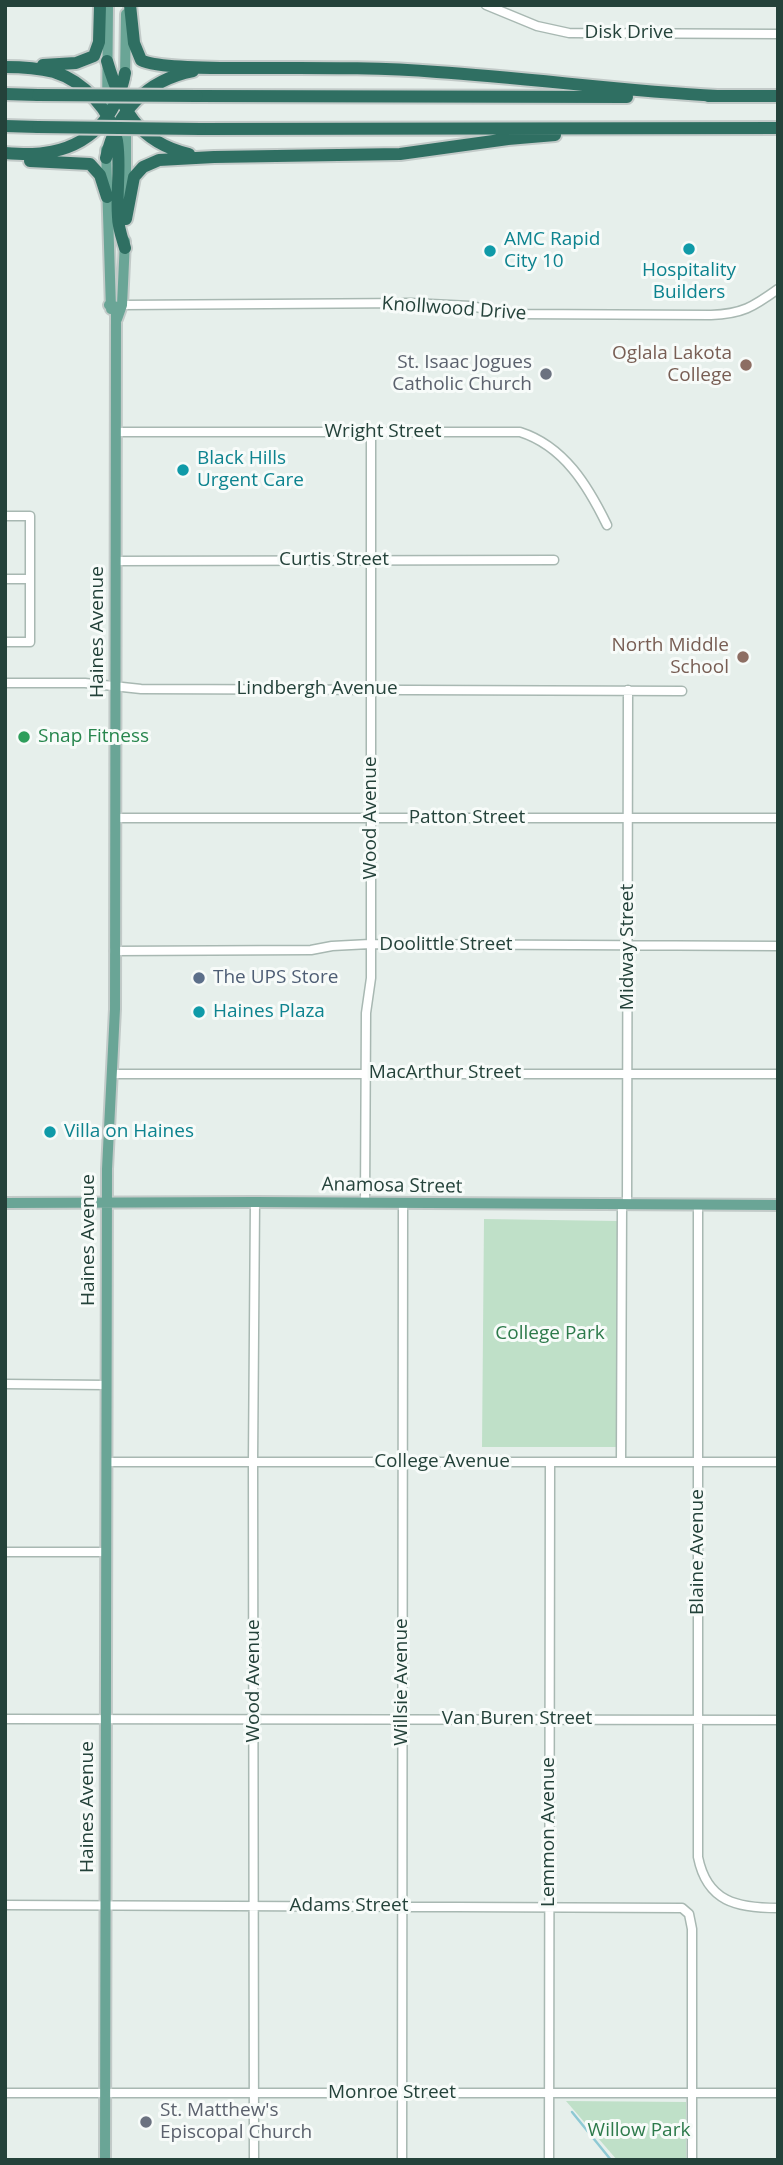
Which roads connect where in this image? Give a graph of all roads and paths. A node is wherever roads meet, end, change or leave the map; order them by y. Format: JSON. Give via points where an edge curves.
{"nodes":[{"id":1,"x":100,"y":5,"type":"edge"},
{"id":2,"x":108,"y":5,"type":"edge"},
{"id":3,"x":128,"y":5,"type":"edge"},
{"id":4,"x":486,"y":5,"type":"edge"},
{"id":5,"x":778,"y":34,"type":"edge"},
{"id":6,"x":107,"y":61,"type":"junction"},
{"id":7,"x":5,"y":66,"type":"edge"},
{"id":8,"x":225,"y":68,"type":"junction"},
{"id":9,"x":125,"y":73,"type":"junction"},
{"id":10,"x":5,"y":94,"type":"edge"},
{"id":11,"x":120,"y":96,"type":"junction"},
{"id":12,"x":717,"y":96,"type":"junction"},
{"id":13,"x":778,"y":96,"type":"edge"},
{"id":14,"x":126,"y":111,"type":"junction"},
{"id":15,"x":107,"y":117,"type":"junction"},
{"id":16,"x":5,"y":126,"type":"edge"},
{"id":17,"x":578,"y":128,"type":"junction"},
{"id":18,"x":778,"y":128,"type":"edge"},
{"id":19,"x":114,"y":132,"type":"junction"},
{"id":20,"x":5,"y":156,"type":"edge"},
{"id":21,"x":214,"y":157,"type":"junction"},
{"id":22,"x":106,"y":158,"type":"junction"},
{"id":23,"x":107,"y":197,"type":"junction"},
{"id":24,"x":126,"y":219,"type":"junction"},
{"id":25,"x":107,"y":231,"type":"junction"},
{"id":26,"x":125,"y":248,"type":"junction"},
{"id":27,"x":778,"y":289,"type":"edge"},
{"id":28,"x":122,"y":305,"type":"junction"},
{"id":29,"x":116,"y":321,"type":"junction"},
{"id":30,"x":115,"y":432,"type":"junction"},
{"id":31,"x":372,"y":432,"type":"junction"},
{"id":32,"x":5,"y":516,"type":"edge"},
{"id":33,"x":607,"y":525,"type":"dead end"},
{"id":34,"x":372,"y":560,"type":"junction"},
{"id":35,"x":554,"y":560,"type":"dead end"},
{"id":36,"x":115,"y":561,"type":"junction"},
{"id":37,"x":5,"y":579,"type":"edge"},
{"id":38,"x":30,"y":579,"type":"junction"},
{"id":39,"x":5,"y":642,"type":"edge"},
{"id":40,"x":5,"y":683,"type":"edge"},
{"id":41,"x":115,"y":687,"type":"junction"},
{"id":42,"x":372,"y":689,"type":"junction"},
{"id":43,"x":628,"y":690,"type":"junction"},
{"id":44,"x":682,"y":691,"type":"dead end"},
{"id":45,"x":627,"y":817,"type":"junction"},
{"id":46,"x":115,"y":818,"type":"junction"},
{"id":47,"x":371,"y":818,"type":"junction"},
{"id":48,"x":778,"y":818,"type":"edge"},
{"id":49,"x":370,"y":944,"type":"junction"},
{"id":50,"x":628,"y":946,"type":"junction"},
{"id":51,"x":778,"y":946,"type":"edge"},
{"id":52,"x":114,"y":951,"type":"junction"},
{"id":53,"x":366,"y":1073,"type":"junction"},
{"id":54,"x":112,"y":1074,"type":"junction"},
{"id":55,"x":628,"y":1074,"type":"junction"},
{"id":56,"x":778,"y":1074,"type":"edge"},
{"id":57,"x":107,"y":1202,"type":"junction"},
{"id":58,"x":255,"y":1202,"type":"junction"},
{"id":59,"x":5,"y":1203,"type":"edge"},
{"id":60,"x":365,"y":1203,"type":"junction"},
{"id":61,"x":403,"y":1204,"type":"junction"},
{"id":62,"x":625,"y":1205,"type":"junction"},
{"id":63,"x":698,"y":1206,"type":"junction"},
{"id":64,"x":778,"y":1206,"type":"edge"},
{"id":65,"x":5,"y":1384,"type":"edge"},
{"id":66,"x":107,"y":1385,"type":"junction"},
{"id":67,"x":107,"y":1462,"type":"junction"},
{"id":68,"x":253,"y":1462,"type":"junction"},
{"id":69,"x":402,"y":1462,"type":"junction"},
{"id":70,"x":550,"y":1462,"type":"junction"},
{"id":71,"x":621,"y":1462,"type":"junction"},
{"id":72,"x":698,"y":1462,"type":"junction"},
{"id":73,"x":778,"y":1462,"type":"edge"},
{"id":74,"x":5,"y":1552,"type":"edge"},
{"id":75,"x":106,"y":1552,"type":"junction"},
{"id":76,"x":5,"y":1719,"type":"edge"},
{"id":77,"x":106,"y":1719,"type":"junction"},
{"id":78,"x":254,"y":1719,"type":"junction"},
{"id":79,"x":402,"y":1719,"type":"junction"},
{"id":80,"x":549,"y":1719,"type":"junction"},
{"id":81,"x":697,"y":1720,"type":"junction"},
{"id":82,"x":778,"y":1720,"type":"edge"},
{"id":83,"x":5,"y":1905,"type":"edge"},
{"id":84,"x":106,"y":1905,"type":"junction"},
{"id":85,"x":254,"y":1905,"type":"junction"},
{"id":86,"x":402,"y":1906,"type":"junction"},
{"id":87,"x":550,"y":1907,"type":"junction"},
{"id":88,"x":778,"y":1908,"type":"edge"},
{"id":89,"x":5,"y":2092,"type":"edge"},
{"id":90,"x":254,"y":2092,"type":"junction"},
{"id":91,"x":550,"y":2092,"type":"junction"},
{"id":92,"x":106,"y":2093,"type":"junction"},
{"id":93,"x":402,"y":2093,"type":"junction"},
{"id":94,"x":778,"y":2093,"type":"edge"},
{"id":95,"x":692,"y":2094,"type":"junction"},
{"id":96,"x":105,"y":2160,"type":"edge"},
{"id":97,"x":254,"y":2160,"type":"edge"},
{"id":98,"x":402,"y":2160,"type":"edge"},
{"id":99,"x":549,"y":2160,"type":"edge"},
{"id":100,"x":692,"y":2160,"type":"edge"}],
"edges":[{"from":1,"to":7,"type":"highway","via":[[97,50],[90,59]]},
{"from":2,"to":6,"type":"main road"},
{"from":3,"to":8,"type":"highway","via":[[141,60]]},
{"from":3,"to":9,"type":"main road","name":"Haines Avenue"},
{"from":4,"to":5,"type":"street","name":"Disk Drive","via":[[537,26],[569,33]]},
{"from":6,"to":11,"type":"highway"},
{"from":6,"to":15,"type":"main road"},
{"from":7,"to":15,"type":"highway","via":[[45,70],[67,78],[88,92]]},
{"from":8,"to":12,"type":"highway","via":[[425,71]]},
{"from":8,"to":14,"type":"highway","via":[[162,80]]},
{"from":9,"to":11,"type":"highway"},
{"from":9,"to":14,"type":"main road","name":"Haines Avenue"},
{"from":10,"to":12,"type":"highway","bridge":true},
{"from":11,"to":14,"type":"highway"},
{"from":11,"to":15,"type":"highway"},
{"from":12,"to":13,"type":"highway"},
{"from":14,"to":19,"type":"highway"},
{"from":14,"to":21,"type":"highway","via":[[140,130],[157,142],[187,154]]},
{"from":14,"to":24,"type":"main road","name":"Haines Avenue"},
{"from":15,"to":19,"type":"highway"},
{"from":15,"to":20,"type":"highway","via":[[86,137],[61,149]]},
{"from":15,"to":22,"type":"main road"},
{"from":16,"to":17,"type":"highway","bridge":true},
{"from":17,"to":18,"type":"highway"},
{"from":17,"to":21,"type":"highway","via":[[553,136],[400,154]]},
{"from":19,"to":22,"type":"highway"},
{"from":19,"to":26,"type":"highway","via":[[118,218]]},
{"from":20,"to":23,"type":"highway","via":[[90,164],[100,175]]},
{"from":21,"to":24,"type":"highway","via":[[159,160],[143,167],[131,186]]},
{"from":22,"to":23,"type":"main road"},
{"from":23,"to":25,"type":"main road"},
{"from":24,"to":26,"type":"main road","name":"Haines Avenue"},
{"from":25,"to":28,"type":"main road","via":[[115,251],[115,295]]},
{"from":25,"to":29,"type":"main road","via":[[109,305],[116,309]]},
{"from":26,"to":28,"type":"main road","name":"Haines Avenue"},
{"from":27,"to":28,"type":"street","name":"Knollwood Drive","via":[[743,311],[711,315],[514,314],[411,303]]},
{"from":28,"to":29,"type":"main road","name":"Haines Avenue"},
{"from":29,"to":30,"type":"main road","name":"Haines Avenue"},
{"from":30,"to":31,"type":"street","name":"Wright Street"},
{"from":30,"to":36,"type":"main road","name":"Haines Avenue"},
{"from":31,"to":33,"type":"street","name":"Wright Street","via":[[507,430],[532,436],[571,467]]},
{"from":31,"to":34,"type":"street","name":"Wood Avenue"},
{"from":32,"to":38,"type":"street","via":[[30,516]]},
{"from":34,"to":35,"type":"street","name":"Curtis Street"},
{"from":34,"to":36,"type":"street","name":"Curtis Street"},
{"from":34,"to":42,"type":"street","name":"Wood Avenue"},
{"from":36,"to":41,"type":"main road","name":"Haines Avenue"},
{"from":37,"to":38,"type":"street"},
{"from":38,"to":39,"type":"street","via":[[30,642]]},
{"from":40,"to":41,"type":"street","name":"Lindbergh Avenue"},
{"from":41,"to":42,"type":"street","name":"Lindbergh Avenue"},
{"from":41,"to":46,"type":"main road","name":"Haines Avenue"},
{"from":42,"to":43,"type":"street","name":"Lindbergh Avenue"},
{"from":42,"to":47,"type":"street","name":"Wood Avenue"},
{"from":43,"to":44,"type":"street","name":"Lindbergh Avenue"},
{"from":43,"to":45,"type":"street","name":"Midway Street"},
{"from":45,"to":47,"type":"street","name":"Patton Street"},
{"from":45,"to":48,"type":"street","name":"Patton Street"},
{"from":45,"to":50,"type":"street","name":"Midway Street"},
{"from":46,"to":47,"type":"street","name":"Patton Street"},
{"from":46,"to":52,"type":"main road","name":"Haines Avenue"},
{"from":47,"to":49,"type":"street","name":"Wood Avenue"},
{"from":49,"to":50,"type":"street","name":"Doolittle Street"},
{"from":49,"to":52,"type":"street","name":"Doolittle Street","via":[[311,950]]},
{"from":49,"to":53,"type":"street","name":"Wood Avenue"},
{"from":50,"to":51,"type":"street","name":"Doolittle Street"},
{"from":50,"to":55,"type":"street","name":"Midway Street"},
{"from":52,"to":54,"type":"main road","name":"Haines Avenue"},
{"from":53,"to":54,"type":"street","name":"MacArthur Street"},
{"from":53,"to":55,"type":"street","name":"MacArthur Street"},
{"from":53,"to":60,"type":"street","name":"Wood Avenue"},
{"from":54,"to":57,"type":"main road","name":"Haines Avenue"},
{"from":55,"to":56,"type":"street","name":"MacArthur Street"},
{"from":55,"to":62,"type":"street","name":"Midway Street"},
{"from":57,"to":58,"type":"main road","name":"Anamosa Street"},
{"from":57,"to":59,"type":"main road","name":"Anamosa Street"},
{"from":57,"to":66,"type":"main road","name":"Haines Avenue"},
{"from":58,"to":60,"type":"main road","name":"Anamosa Street"},
{"from":58,"to":68,"type":"street","name":"Wood Avenue"},
{"from":60,"to":61,"type":"main road","name":"Anamosa Street"},
{"from":61,"to":62,"type":"main road","name":"Anamosa Street"},
{"from":61,"to":69,"type":"street","name":"Willsie Avenue"},
{"from":62,"to":63,"type":"main road","name":"Anamosa Street"},
{"from":62,"to":71,"type":"street","name":"Midway Street"},
{"from":63,"to":64,"type":"main road","name":"Anamosa Street"},
{"from":63,"to":72,"type":"street","name":"Blaine Avenue"},
{"from":65,"to":66,"type":"street"},
{"from":66,"to":67,"type":"main road","name":"Haines Avenue"},
{"from":67,"to":68,"type":"street","name":"College Avenue"},
{"from":67,"to":75,"type":"main road","name":"Haines Avenue"},
{"from":68,"to":69,"type":"street","name":"College Avenue"},
{"from":68,"to":78,"type":"street","name":"Wood Avenue"},
{"from":69,"to":70,"type":"street","name":"College Avenue"},
{"from":69,"to":79,"type":"street","name":"Willsie Avenue"},
{"from":70,"to":71,"type":"street","name":"College Avenue"},
{"from":70,"to":80,"type":"street","name":"Lemmon Avenue"},
{"from":71,"to":72,"type":"street","name":"College Avenue"},
{"from":72,"to":73,"type":"street","name":"College Avenue"},
{"from":72,"to":81,"type":"street","name":"Blaine Avenue"},
{"from":74,"to":75,"type":"street"},
{"from":75,"to":77,"type":"main road","name":"Haines Avenue"},
{"from":76,"to":77,"type":"street","name":"Van Buren Street"},
{"from":77,"to":78,"type":"street","name":"Van Buren Street"},
{"from":77,"to":84,"type":"main road","name":"Haines Avenue"},
{"from":78,"to":79,"type":"street","name":"Van Buren Street"},
{"from":78,"to":85,"type":"street","name":"Wood Avenue"},
{"from":79,"to":80,"type":"street","name":"Van Buren Street"},
{"from":79,"to":86,"type":"street","name":"Willsie Avenue"},
{"from":80,"to":81,"type":"street","name":"Van Buren Street"},
{"from":80,"to":87,"type":"street","name":"Lemmon Avenue"},
{"from":81,"to":82,"type":"street","name":"Van Buren Street"},
{"from":81,"to":88,"type":"street","name":"Blaine Avenue","via":[[698,1857],[704,1875],[716,1894],[740,1906]]},
{"from":83,"to":84,"type":"street","name":"Adams Street"},
{"from":84,"to":85,"type":"street","name":"Adams Street"},
{"from":84,"to":92,"type":"main road","name":"Haines Avenue"},
{"from":85,"to":86,"type":"street","name":"Adams Street"},
{"from":85,"to":90,"type":"street","name":"Wood Avenue"},
{"from":86,"to":87,"type":"street","name":"Adams Street"},
{"from":86,"to":93,"type":"street","name":"Willsie Avenue"},
{"from":87,"to":91,"type":"street","name":"Lemmon Avenue"},
{"from":87,"to":95,"type":"street","name":"Adams Street","via":[[687,1910],[692,1929]]},
{"from":89,"to":92,"type":"street","name":"Monroe Street"},
{"from":90,"to":92,"type":"street","name":"Monroe Street"},
{"from":90,"to":93,"type":"street","name":"Monroe Street"},
{"from":90,"to":97,"type":"street","name":"Wood Avenue"},
{"from":91,"to":93,"type":"street","name":"Monroe Street"},
{"from":91,"to":95,"type":"street","name":"Monroe Street"},
{"from":91,"to":99,"type":"street","name":"Lemmon Avenue"},
{"from":92,"to":96,"type":"main road","name":"Haines Avenue"},
{"from":93,"to":98,"type":"street","name":"Willsie Avenue"},
{"from":94,"to":95,"type":"street","name":"Monroe Street"},
{"from":95,"to":100,"type":"street"}]}
